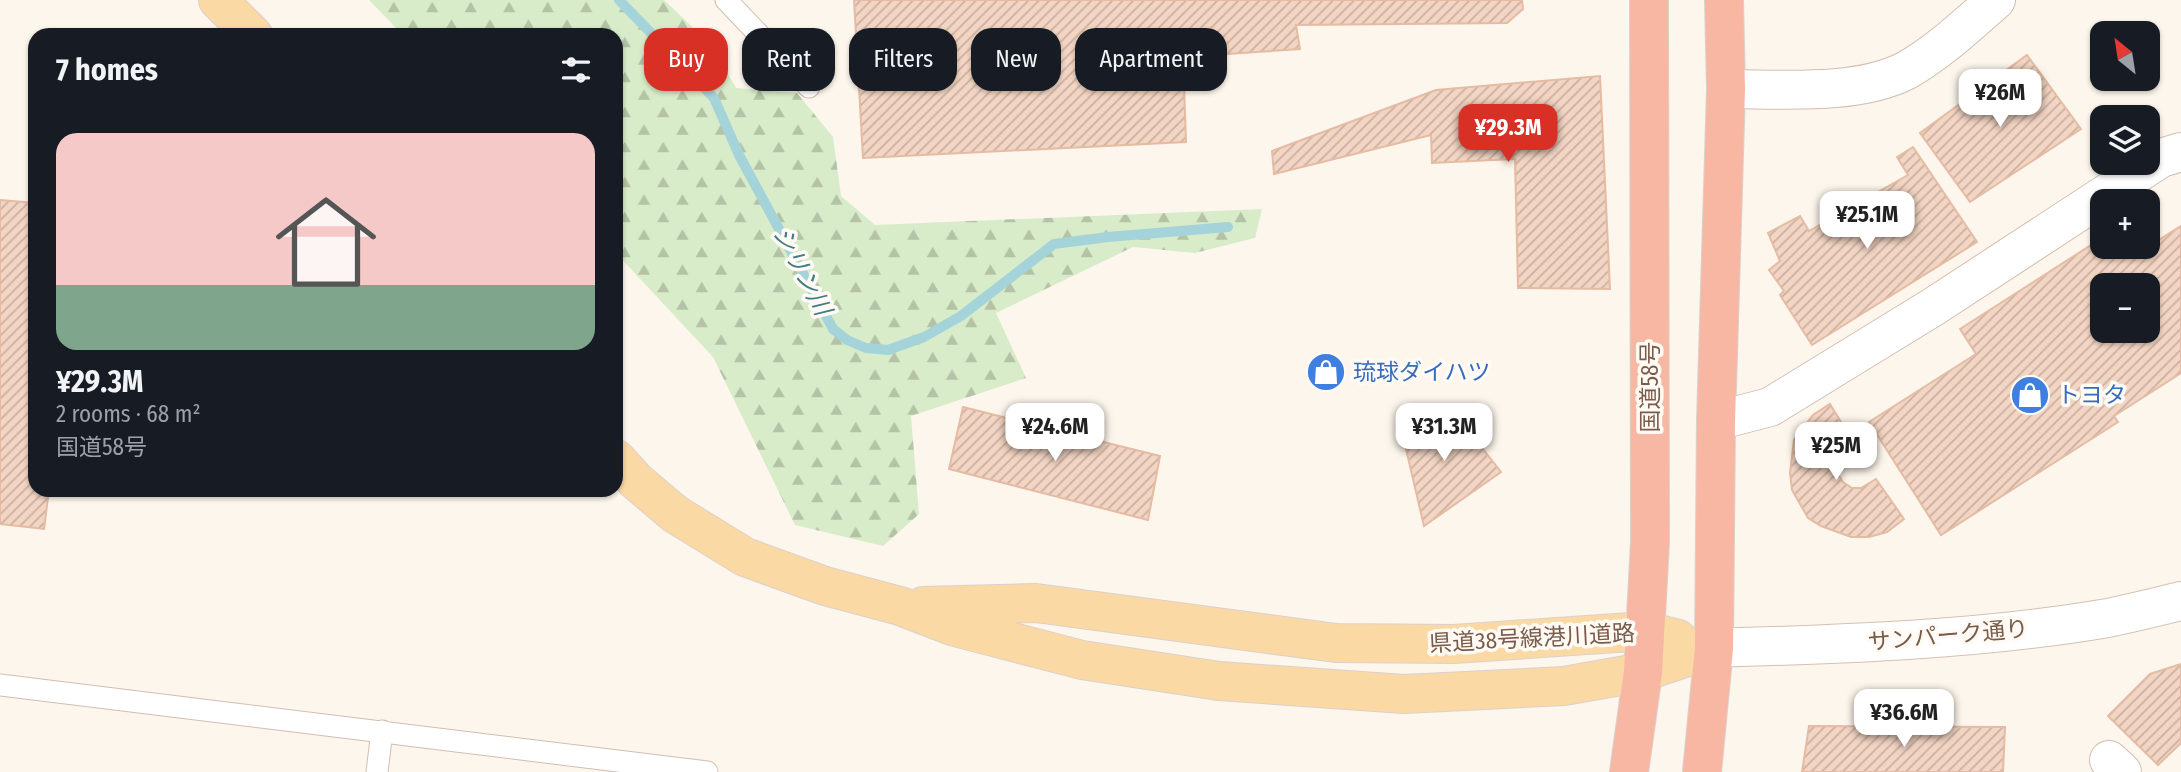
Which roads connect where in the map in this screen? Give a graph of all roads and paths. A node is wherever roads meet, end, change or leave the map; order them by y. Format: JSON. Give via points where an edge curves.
{"nodes":[{"id":1,"x":218,"y":0,"type":"edge"},
{"id":2,"x":726,"y":0,"type":"edge"},
{"id":3,"x":1649,"y":0,"type":"edge"},
{"id":4,"x":1724,"y":0,"type":"edge"},
{"id":5,"x":1996,"y":0,"type":"edge"},
{"id":6,"x":246,"y":28,"type":"edge"},
{"id":7,"x":753,"y":28,"type":"edge"},
{"id":8,"x":1726,"y":89,"type":"junction"},
{"id":9,"x":2181,"y":152,"type":"edge"},
{"id":10,"x":1716,"y":421,"type":"junction"},
{"id":11,"x":623,"y":467,"type":"edge"},
{"id":12,"x":2181,"y":601,"type":"edge"},
{"id":13,"x":900,"y":606,"type":"junction"},
{"id":14,"x":1646,"y":631,"type":"junction"},
{"id":15,"x":1714,"y":648,"type":"junction"},
{"id":16,"x":1643,"y":672,"type":"junction"},
{"id":17,"x":0,"y":685,"type":"edge"},
{"id":18,"x":382,"y":731,"type":"junction"},
{"id":19,"x":377,"y":772,"type":"edge"},
{"id":20,"x":707,"y":772,"type":"edge"},
{"id":21,"x":1629,"y":772,"type":"edge"},
{"id":22,"x":1702,"y":772,"type":"edge"}],
"edges":[{"from":1,"to":6,"type":"main road"},
{"from":2,"to":7,"type":"lane"},
{"from":3,"to":14,"type":"highway","name":"国道58号","via":[[1650,528]]},
{"from":4,"to":8,"type":"highway"},
{"from":5,"to":8,"type":"street","via":[[1906,71],[1855,88]]},
{"from":8,"to":10,"type":"highway"},
{"from":9,"to":10,"type":"street","via":[[2161,158],[1770,407]]},
{"from":10,"to":15,"type":"highway"},
{"from":11,"to":13,"type":"main road","name":"県道38号線港川道路","via":[[675,514],[744,557]]},
{"from":12,"to":15,"type":"street","name":"サンパーク通り","via":[[2108,617],[1909,640]]},
{"from":13,"to":14,"type":"main road","name":"県道38号線港川道路","via":[[1036,603],[1336,643],[1454,644]]},
{"from":13,"to":16,"type":"main road","name":"県道38号線港川道路","via":[[956,627],[1082,660],[1219,681],[1405,694],[1564,686]]},
{"from":14,"to":15,"type":"main road","name":"県道38号線港川道路"},
{"from":14,"to":16,"type":"highway","name":"国道58号"},
{"from":15,"to":16,"type":"main road","name":"県道38号線港川道路"},
{"from":15,"to":22,"type":"highway"},
{"from":16,"to":21,"type":"highway","name":"国道58号"},
{"from":17,"to":18,"type":"lane"},
{"from":18,"to":19,"type":"lane"},
{"from":18,"to":20,"type":"lane"}]}
